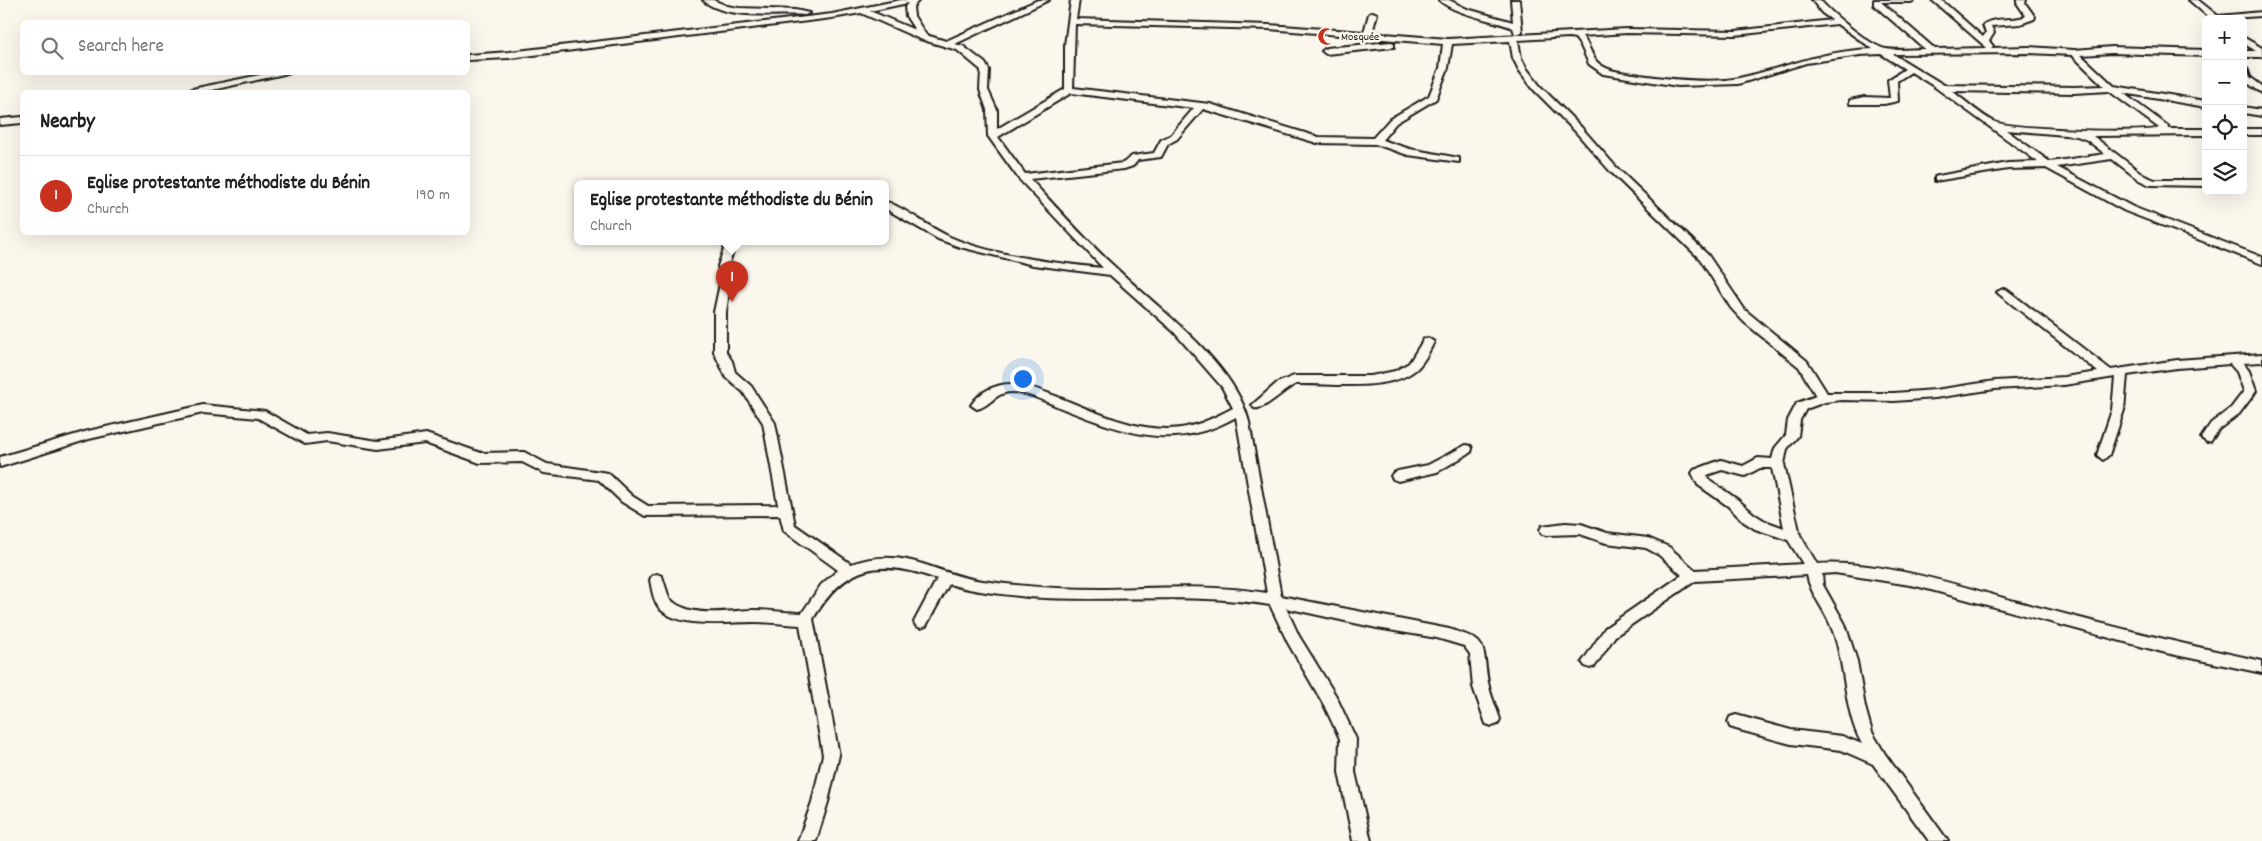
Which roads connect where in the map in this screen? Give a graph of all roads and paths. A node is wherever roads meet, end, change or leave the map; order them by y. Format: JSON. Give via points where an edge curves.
{"nodes":[{"id":1,"x":707,"y":0,"type":"edge"},
{"id":2,"x":914,"y":0,"type":"edge"},
{"id":3,"x":1044,"y":0,"type":"edge"},
{"id":4,"x":1075,"y":0,"type":"edge"},
{"id":5,"x":1443,"y":0,"type":"edge"},
{"id":6,"x":1515,"y":0,"type":"edge"},
{"id":7,"x":1816,"y":0,"type":"edge"},
{"id":8,"x":1878,"y":0,"type":"edge"},
{"id":9,"x":1883,"y":0,"type":"edge"},
{"id":10,"x":1911,"y":0,"type":"edge"},
{"id":11,"x":1936,"y":0,"type":"edge"},
{"id":12,"x":2022,"y":0,"type":"edge"},
{"id":13,"x":2193,"y":0,"type":"edge"},
{"id":14,"x":864,"y":11,"type":"junction"},
{"id":15,"x":1373,"y":14,"type":"dead end"},
{"id":16,"x":2262,"y":14,"type":"edge"},
{"id":17,"x":2212,"y":15,"type":"edge"},
{"id":18,"x":832,"y":16,"type":"junction"},
{"id":19,"x":2247,"y":16,"type":"edge"},
{"id":20,"x":1071,"y":21,"type":"junction"},
{"id":21,"x":1837,"y":22,"type":"junction"},
{"id":22,"x":1517,"y":26,"type":"junction"},
{"id":23,"x":923,"y":37,"type":"junction"},
{"id":24,"x":1367,"y":37,"type":"junction"},
{"id":25,"x":1558,"y":37,"type":"junction"},
{"id":26,"x":1517,"y":38,"type":"junction"},
{"id":27,"x":2247,"y":41,"type":"edge"},
{"id":28,"x":1426,"y":42,"type":"junction"},
{"id":29,"x":1448,"y":42,"type":"junction"},
{"id":30,"x":1984,"y":42,"type":"junction"},
{"id":31,"x":947,"y":44,"type":"junction"},
{"id":32,"x":1326,"y":51,"type":"dead end"},
{"id":33,"x":1879,"y":51,"type":"junction"},
{"id":34,"x":1933,"y":51,"type":"junction"},
{"id":35,"x":1994,"y":51,"type":"junction"},
{"id":36,"x":2074,"y":53,"type":"junction"},
{"id":37,"x":2202,"y":53,"type":"edge"},
{"id":38,"x":2262,"y":53,"type":"edge"},
{"id":39,"x":2247,"y":54,"type":"edge"},
{"id":40,"x":470,"y":58,"type":"edge"},
{"id":41,"x":1910,"y":69,"type":"junction"},
{"id":42,"x":273,"y":75,"type":"edge"},
{"id":43,"x":252,"y":79,"type":"junction"},
{"id":44,"x":2247,"y":79,"type":"edge"},
{"id":45,"x":1942,"y":88,"type":"junction"},
{"id":46,"x":2111,"y":88,"type":"junction"},
{"id":47,"x":201,"y":90,"type":"edge"},
{"id":48,"x":244,"y":90,"type":"edge"},
{"id":49,"x":1069,"y":90,"type":"junction"},
{"id":50,"x":2262,"y":90,"type":"edge"},
{"id":51,"x":1853,"y":102,"type":"dead end"},
{"id":52,"x":2202,"y":103,"type":"edge"},
{"id":53,"x":1200,"y":106,"type":"junction"},
{"id":54,"x":2247,"y":111,"type":"edge"},
{"id":55,"x":2262,"y":113,"type":"edge"},
{"id":56,"x":20,"y":120,"type":"edge"},
{"id":57,"x":0,"y":122,"type":"edge"},
{"id":58,"x":1991,"y":124,"type":"junction"},
{"id":59,"x":2162,"y":131,"type":"junction"},
{"id":60,"x":2202,"y":132,"type":"edge"},
{"id":61,"x":2247,"y":132,"type":"edge"},
{"id":62,"x":2262,"y":132,"type":"edge"},
{"id":63,"x":2080,"y":133,"type":"junction"},
{"id":64,"x":993,"y":136,"type":"junction"},
{"id":65,"x":1376,"y":141,"type":"junction"},
{"id":66,"x":2115,"y":156,"type":"junction"},
{"id":67,"x":1456,"y":160,"type":"dead end"},
{"id":68,"x":2047,"y":166,"type":"junction"},
{"id":69,"x":1022,"y":177,"type":"junction"},
{"id":70,"x":1938,"y":179,"type":"dead end"},
{"id":71,"x":2202,"y":183,"type":"edge"},
{"id":72,"x":889,"y":206,"type":"edge"},
{"id":73,"x":731,"y":245,"type":"edge"},
{"id":74,"x":2262,"y":261,"type":"edge"},
{"id":75,"x":1113,"y":272,"type":"junction"},
{"id":76,"x":2003,"y":292,"type":"dead end"},
{"id":77,"x":1428,"y":342,"type":"dead end"},
{"id":78,"x":2262,"y":358,"type":"edge"},
{"id":79,"x":2234,"y":361,"type":"junction"},
{"id":80,"x":2115,"y":373,"type":"junction"},
{"id":81,"x":1823,"y":398,"type":"junction"},
{"id":82,"x":977,"y":405,"type":"dead end"},
{"id":83,"x":1258,"y":405,"type":"dead end"},
{"id":84,"x":1240,"y":409,"type":"junction"},
{"id":85,"x":2208,"y":438,"type":"dead end"},
{"id":86,"x":1466,"y":449,"type":"dead end"},
{"id":87,"x":2102,"y":455,"type":"dead end"},
{"id":88,"x":0,"y":462,"type":"edge"},
{"id":89,"x":1778,"y":464,"type":"junction"},
{"id":90,"x":1398,"y":476,"type":"dead end"},
{"id":91,"x":786,"y":510,"type":"junction"},
{"id":92,"x":1547,"y":530,"type":"dead end"},
{"id":93,"x":1793,"y":536,"type":"junction"},
{"id":94,"x":847,"y":570,"type":"junction"},
{"id":95,"x":1814,"y":571,"type":"junction"},
{"id":96,"x":1692,"y":576,"type":"junction"},
{"id":97,"x":946,"y":577,"type":"junction"},
{"id":98,"x":657,"y":580,"type":"dead end"},
{"id":99,"x":1275,"y":600,"type":"junction"},
{"id":100,"x":806,"y":619,"type":"junction"},
{"id":101,"x":921,"y":622,"type":"dead end"},
{"id":102,"x":1590,"y":662,"type":"dead end"},
{"id":103,"x":2262,"y":667,"type":"edge"},
{"id":104,"x":1492,"y":719,"type":"dead end"},
{"id":105,"x":1736,"y":722,"type":"dead end"},
{"id":106,"x":1880,"y":759,"type":"junction"},
{"id":107,"x":807,"y":841,"type":"edge"},
{"id":108,"x":1362,"y":841,"type":"edge"},
{"id":109,"x":1939,"y":841,"type":"edge"}],
"edges":[{"from":1,"to":18,"type":"street","via":[[712,5],[726,8]]},
{"from":2,"to":14,"type":"street"},
{"from":2,"to":23,"type":"street","via":[[910,16]]},
{"from":3,"to":31,"type":"street"},
{"from":4,"to":20,"type":"street"},
{"from":5,"to":22,"type":"street","via":[[1464,12]]},
{"from":6,"to":22,"type":"street"},
{"from":7,"to":21,"type":"street"},
{"from":8,"to":34,"type":"street","via":[[1883,9]]},
{"from":9,"to":10,"type":"street"},
{"from":11,"to":30,"type":"street"},
{"from":12,"to":30,"type":"street","via":[[2031,18],[2020,22],[1990,23],[1987,25],[1990,33]]},
{"from":13,"to":17,"type":"street"},
{"from":14,"to":18,"type":"street"},
{"from":14,"to":23,"type":"street"},
{"from":15,"to":24,"type":"street"},
{"from":16,"to":19,"type":"street"},
{"from":18,"to":40,"type":"street"},
{"from":20,"to":24,"type":"street","via":[[1269,28]]},
{"from":20,"to":49,"type":"street"},
{"from":21,"to":25,"type":"street","via":[[1745,32],[1627,31]]},
{"from":21,"to":33,"type":"street"},
{"from":22,"to":26,"type":"street"},
{"from":23,"to":31,"type":"street"},
{"from":24,"to":28,"type":"street"},
{"from":25,"to":26,"type":"street"},
{"from":25,"to":33,"type":"street","via":[[1577,36],[1592,62],[1606,72],[1678,83],[1738,80],[1805,61]]},
{"from":26,"to":29,"type":"street"},
{"from":26,"to":81,"type":"street","via":[[1517,58],[1537,88],[1613,170],[1704,257],[1718,283],[1740,311],[1805,366]]},
{"from":27,"to":38,"type":"street"},
{"from":28,"to":29,"type":"street"},
{"from":28,"to":32,"type":"street"},
{"from":29,"to":65,"type":"street","via":[[1444,68],[1433,97],[1393,121]]},
{"from":30,"to":35,"type":"street"},
{"from":31,"to":64,"type":"street","via":[[978,60],[985,70],[984,90],[992,110]]},
{"from":33,"to":34,"type":"street"},
{"from":33,"to":41,"type":"street"},
{"from":34,"to":35,"type":"street"},
{"from":35,"to":36,"type":"street"},
{"from":36,"to":37,"type":"street","via":[[2112,50]]},
{"from":36,"to":46,"type":"street"},
{"from":38,"to":39,"type":"street"},
{"from":41,"to":45,"type":"street"},
{"from":41,"to":51,"type":"street","via":[[1892,80],[1895,99]]},
{"from":42,"to":43,"type":"street"},
{"from":43,"to":47,"type":"street"},
{"from":43,"to":48,"type":"street"},
{"from":44,"to":50,"type":"street"},
{"from":45,"to":46,"type":"street"},
{"from":45,"to":58,"type":"street"},
{"from":46,"to":52,"type":"street"},
{"from":46,"to":59,"type":"street","via":[[2165,128]]},
{"from":49,"to":53,"type":"street"},
{"from":49,"to":64,"type":"street"},
{"from":53,"to":65,"type":"street","via":[[1317,140]]},
{"from":53,"to":69,"type":"street","via":[[1174,137],[1164,142],[1156,156],[1135,158],[1124,166]]},
{"from":54,"to":55,"type":"street"},
{"from":56,"to":57,"type":"street"},
{"from":58,"to":63,"type":"street","via":[[2014,129]]},
{"from":58,"to":68,"type":"street"},
{"from":59,"to":60,"type":"street"},
{"from":59,"to":63,"type":"street"},
{"from":61,"to":62,"type":"street"},
{"from":63,"to":66,"type":"street"},
{"from":64,"to":69,"type":"street"},
{"from":65,"to":67,"type":"street","via":[[1408,152]]},
{"from":66,"to":68,"type":"street"},
{"from":66,"to":71,"type":"street","via":[[2133,173],[2154,183]]},
{"from":68,"to":70,"type":"street","via":[[2008,166]]},
{"from":68,"to":74,"type":"street","via":[[2128,209]]},
{"from":69,"to":75,"type":"street"},
{"from":72,"to":75,"type":"street","via":[[903,211],[942,237],[961,244],[1037,263]]},
{"from":73,"to":91,"type":"street","via":[[723,266],[726,279],[720,312],[720,352],[730,374],[747,389],[769,423]]},
{"from":75,"to":84,"type":"street","via":[[1178,329],[1227,385]]},
{"from":76,"to":80,"type":"street"},
{"from":77,"to":83,"type":"street","via":[[1411,367],[1401,374],[1384,378],[1294,380]]},
{"from":78,"to":79,"type":"street"},
{"from":79,"to":80,"type":"street","via":[[2177,364]]},
{"from":79,"to":85,"type":"street","via":[[2243,372],[2250,391],[2235,411],[2215,426]]},
{"from":80,"to":81,"type":"street","via":[[1918,395]]},
{"from":80,"to":87,"type":"street","via":[[2118,410]]},
{"from":81,"to":89,"type":"street","via":[[1801,406],[1794,420],[1792,436],[1781,448]]},
{"from":82,"to":84,"type":"street","via":[[992,392],[1012,388],[1143,432],[1172,434],[1213,425]]},
{"from":84,"to":99,"type":"street"},
{"from":86,"to":90,"type":"street","via":[[1432,469]]},
{"from":88,"to":91,"type":"street","via":[[88,435],[203,409],[261,414],[305,440],[327,438],[378,445],[426,438],[480,458],[524,457],[544,468],[603,476],[645,511]]},
{"from":89,"to":93,"type":"street"},
{"from":89,"to":93,"type":"street","via":[[1758,463],[1745,471],[1721,465],[1699,473],[1703,482],[1749,518]]},
{"from":91,"to":94,"type":"street","via":[[789,527]]},
{"from":92,"to":96,"type":"street","via":[[1581,530],[1606,538],[1648,543],[1664,551]]},
{"from":93,"to":95,"type":"street"},
{"from":94,"to":97,"type":"street","via":[[896,561],[914,564]]},
{"from":94,"to":100,"type":"street","via":[[832,581]]},
{"from":95,"to":96,"type":"street"},
{"from":95,"to":103,"type":"street","via":[[1835,568],[1916,580],[2166,647]]},
{"from":95,"to":106,"type":"street","via":[[1816,585],[1838,624],[1850,661],[1865,734]]},
{"from":96,"to":102,"type":"street","via":[[1610,632]]},
{"from":97,"to":99,"type":"street","via":[[973,584],[1050,594],[1218,593]]},
{"from":97,"to":101,"type":"street"},
{"from":98,"to":100,"type":"street","via":[[667,606],[687,614],[708,618]]},
{"from":99,"to":104,"type":"street","via":[[1471,642],[1478,657],[1480,682]]},
{"from":99,"to":108,"type":"street","via":[[1348,739],[1348,772]]},
{"from":100,"to":107,"type":"street","via":[[831,755]]},
{"from":105,"to":106,"type":"street","via":[[1791,737],[1842,743]]},
{"from":106,"to":109,"type":"street"}]}
